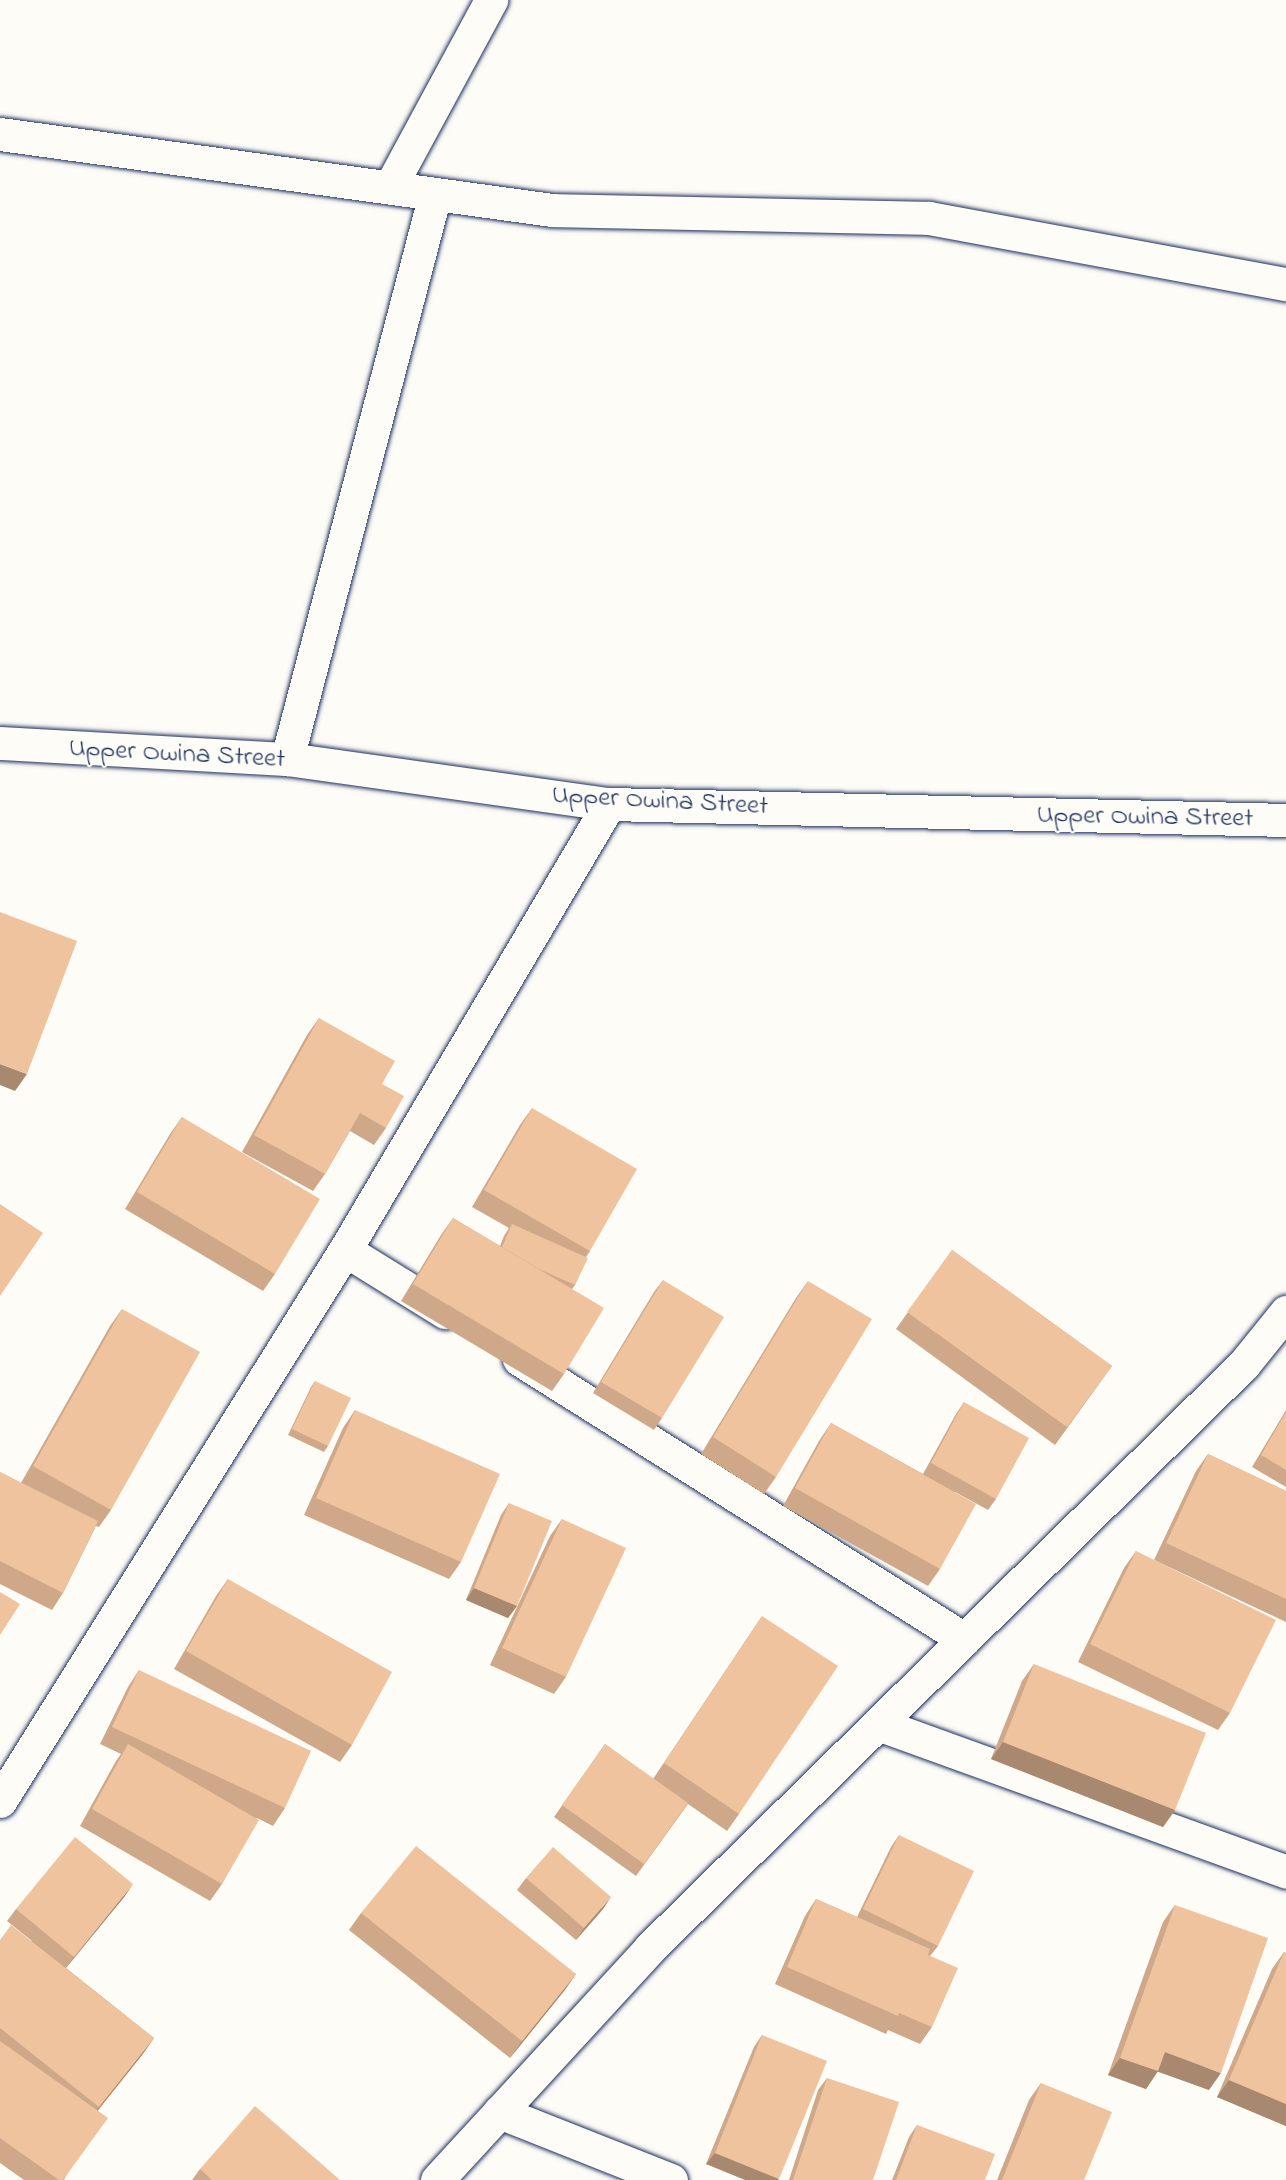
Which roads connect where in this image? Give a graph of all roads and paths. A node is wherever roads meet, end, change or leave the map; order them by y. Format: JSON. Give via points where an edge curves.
{"nodes":[{"id":1,"x":491,"y":0,"type":"edge"},
{"id":2,"x":0,"y":134,"type":"edge"},
{"id":3,"x":390,"y":187,"type":"junction"},
{"id":4,"x":435,"y":194,"type":"junction"},
{"id":5,"x":1286,"y":284,"type":"edge"},
{"id":6,"x":0,"y":743,"type":"edge"},
{"id":7,"x":287,"y":759,"type":"junction"},
{"id":8,"x":609,"y":804,"type":"junction"},
{"id":9,"x":1286,"y":820,"type":"edge"},
{"id":10,"x":345,"y":1250,"type":"junction"},
{"id":11,"x":1286,"y":1312,"type":"edge"},
{"id":12,"x":466,"y":1326,"type":"edge"},
{"id":13,"x":497,"y":1345,"type":"edge"},
{"id":14,"x":964,"y":1639,"type":"junction"},
{"id":15,"x":878,"y":1724,"type":"junction"},
{"id":16,"x":0,"y":1801,"type":"edge"},
{"id":17,"x":1286,"y":1872,"type":"edge"},
{"id":18,"x":499,"y":2112,"type":"junction"},
{"id":19,"x":437,"y":2180,"type":"edge"},
{"id":20,"x":671,"y":2180,"type":"edge"}],
"edges":[{"from":1,"to":3,"type":"street"},
{"from":2,"to":3,"type":"street"},
{"from":3,"to":4,"type":"street"},
{"from":4,"to":5,"type":"street","via":[[552,210],[929,218]]},
{"from":4,"to":7,"type":"street"},
{"from":6,"to":7,"type":"street","name":"Upper Owina Street"},
{"from":7,"to":8,"type":"street","name":"Upper Owina Street"},
{"from":8,"to":9,"type":"street","name":"Upper Owina Street"},
{"from":8,"to":10,"type":"street"},
{"from":10,"to":12,"type":"street"},
{"from":10,"to":16,"type":"street"},
{"from":11,"to":14,"type":"street","via":[[1244,1364]]},
{"from":13,"to":14,"type":"street"},
{"from":14,"to":15,"type":"street"},
{"from":15,"to":17,"type":"street"},
{"from":15,"to":18,"type":"street","via":[[650,1948]]},
{"from":18,"to":19,"type":"street"},
{"from":18,"to":20,"type":"street"}]}
